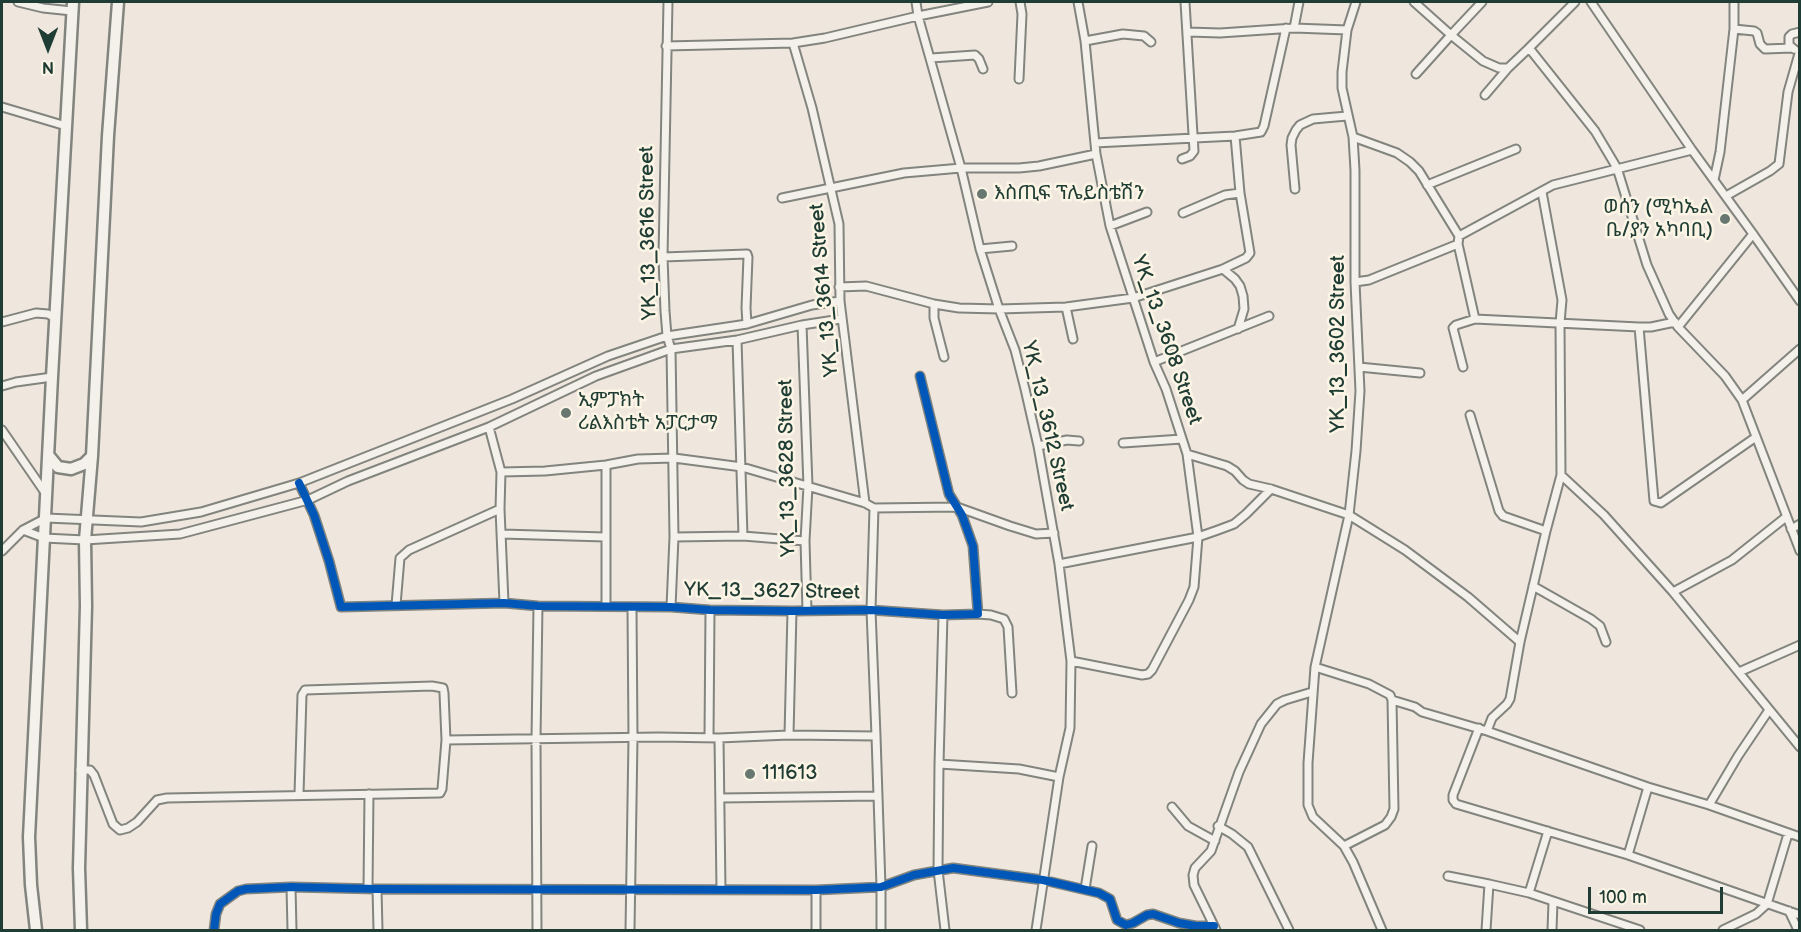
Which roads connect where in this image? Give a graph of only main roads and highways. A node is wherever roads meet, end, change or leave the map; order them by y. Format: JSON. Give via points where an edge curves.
{"nodes":[{"id":1,"x":118,"y":2,"type":"edge"},
{"id":2,"x":72,"y":6,"type":"edge"},
{"id":3,"x":49,"y":456,"type":"junction"},
{"id":4,"x":92,"y":456,"type":"junction"},
{"id":5,"x":36,"y":930,"type":"edge"},
{"id":6,"x":81,"y":930,"type":"edge"}],
"edges":[{"from":1,"to":4,"type":"main road"},
{"from":2,"to":3,"type":"main road"},
{"from":3,"to":4,"type":"main road","via":[[58,467],[71,469]]},
{"from":3,"to":5,"type":"main road","via":[[29,837]]},
{"from":4,"to":6,"type":"main road","via":[[85,540]]}]}
